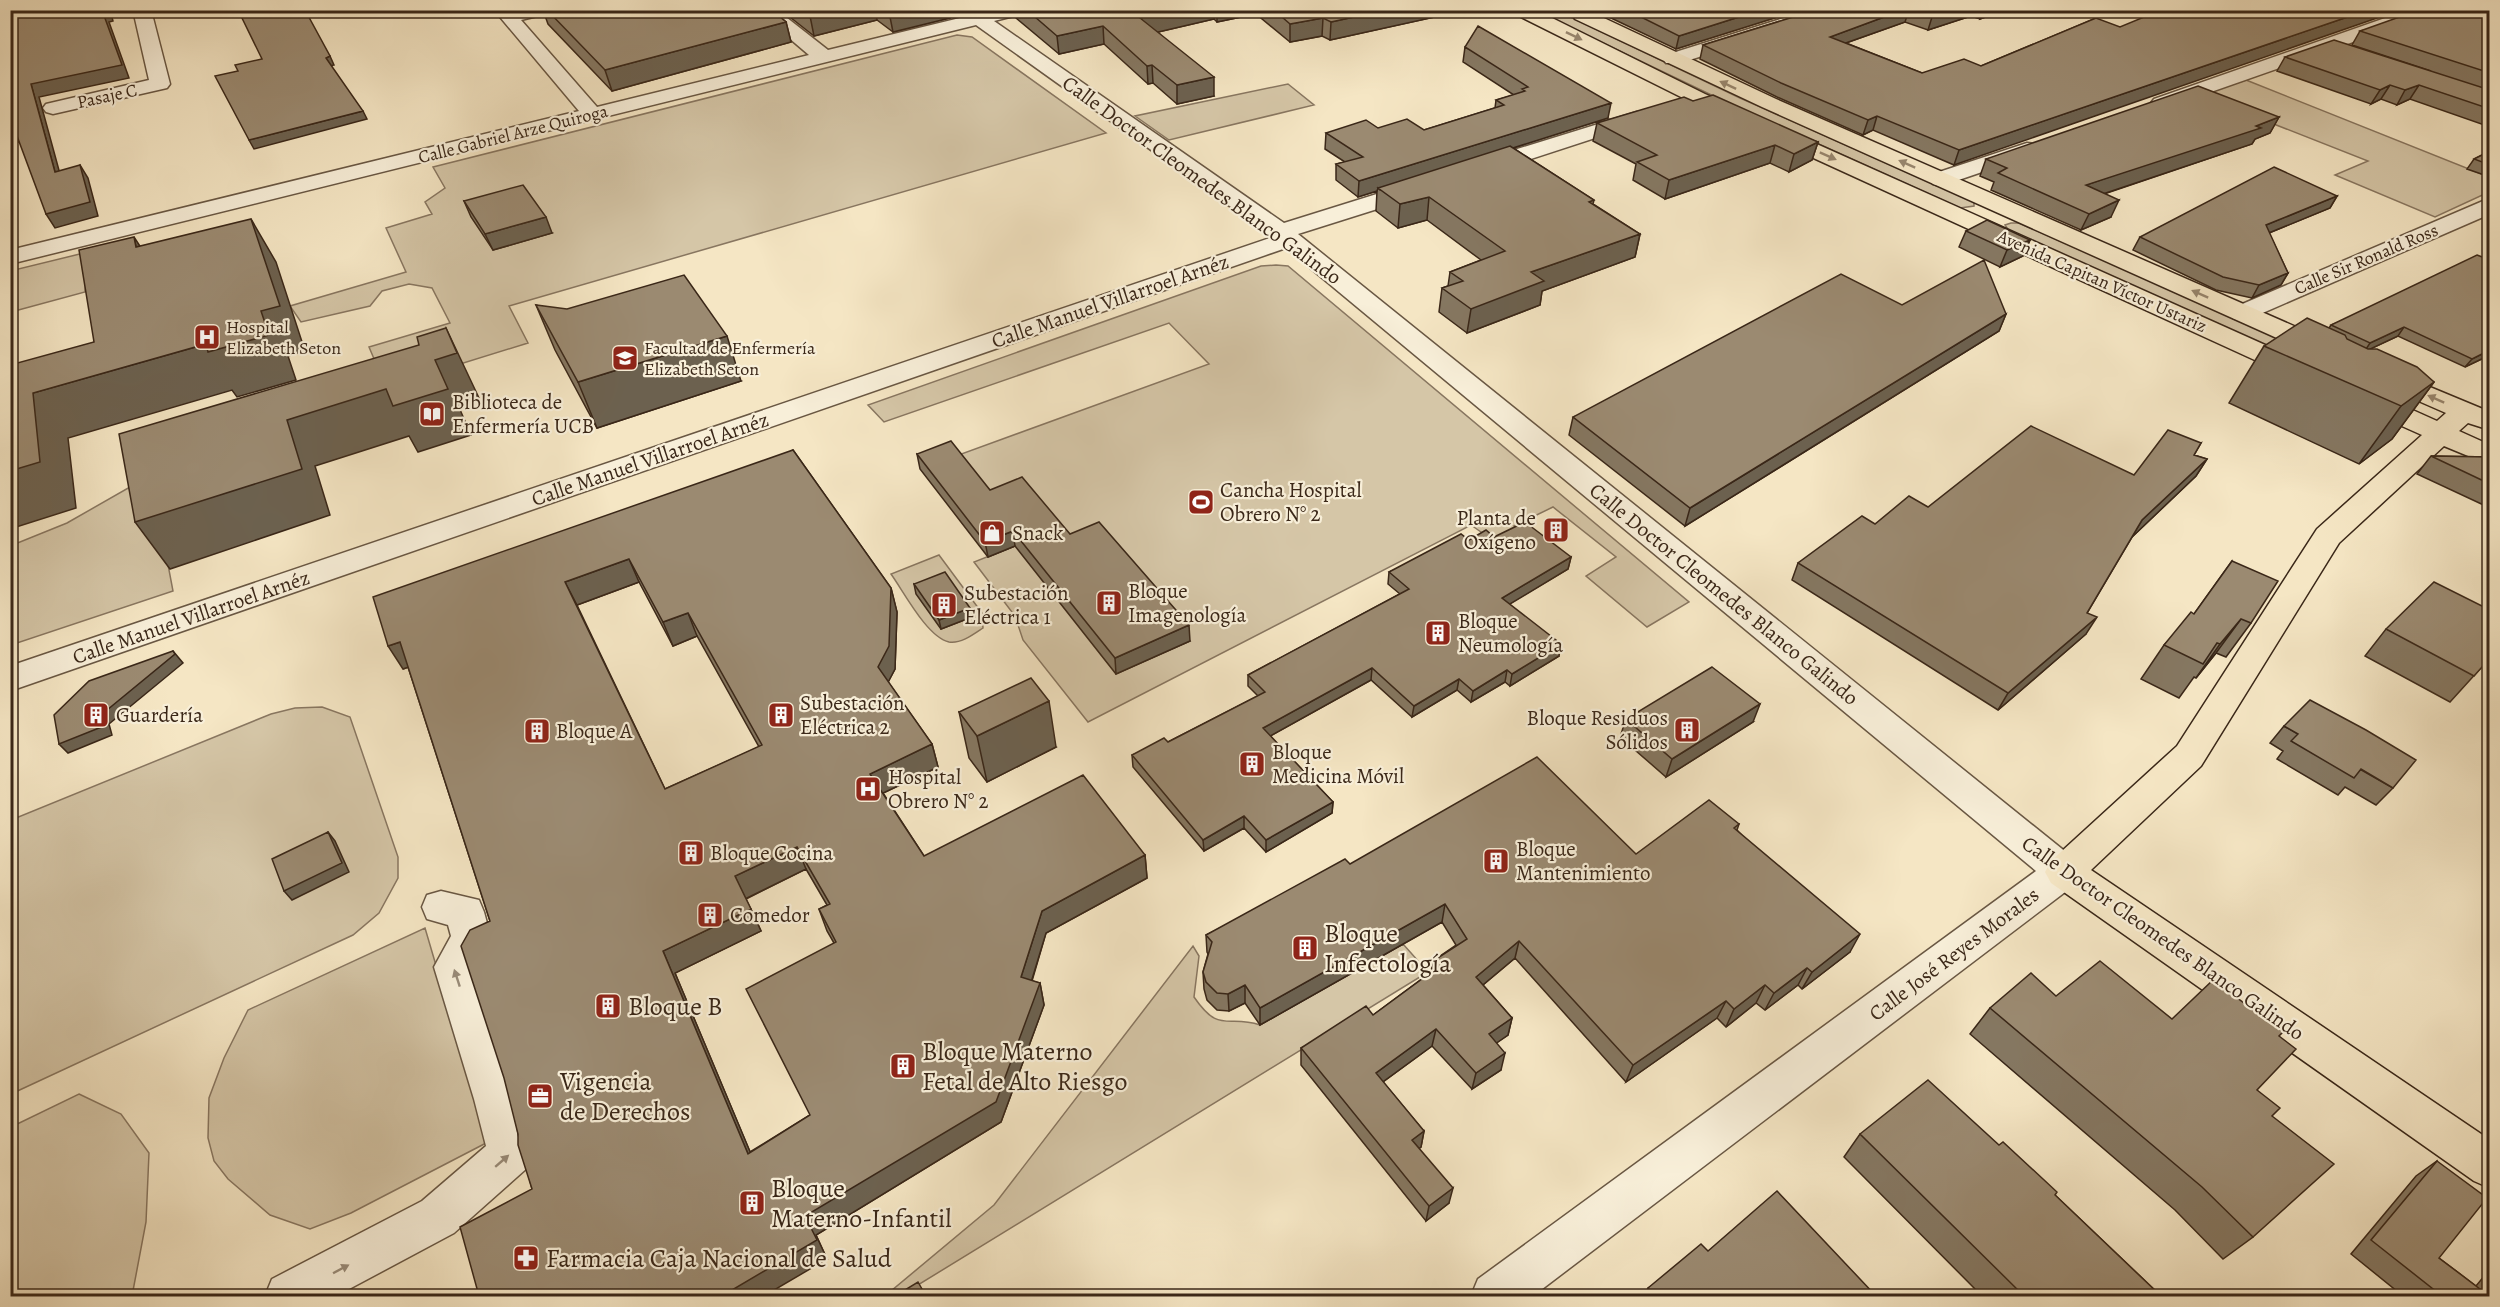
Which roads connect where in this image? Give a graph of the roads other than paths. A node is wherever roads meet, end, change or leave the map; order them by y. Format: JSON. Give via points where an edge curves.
{"nodes":[{"id":1,"x":142,"y":10,"type":"edge"},
{"id":2,"x":540,"y":10,"type":"edge"},
{"id":3,"x":765,"y":10,"type":"edge"},
{"id":4,"x":1016,"y":10,"type":"edge"},
{"id":5,"x":1521,"y":10,"type":"edge"},
{"id":6,"x":1572,"y":10,"type":"edge"},
{"id":7,"x":1830,"y":10,"type":"edge"},
{"id":8,"x":2427,"y":10,"type":"edge"},
{"id":9,"x":973,"y":15,"type":"edge"},
{"id":10,"x":2329,"y":46,"type":"junction"},
{"id":11,"x":2361,"y":56,"type":"edge"},
{"id":12,"x":824,"y":57,"type":"junction"},
{"id":13,"x":1673,"y":59,"type":"junction"},
{"id":14,"x":1698,"y":98,"type":"junction"},
{"id":15,"x":53,"y":108,"type":"dead end"},
{"id":16,"x":2140,"y":110,"type":"edge"},
{"id":17,"x":592,"y":114,"type":"junction"},
{"id":18,"x":2040,"y":145,"type":"edge"},
{"id":19,"x":1462,"y":174,"type":"edge"},
{"id":20,"x":1941,"y":179,"type":"junction"},
{"id":21,"x":1439,"y":181,"type":"edge"},
{"id":22,"x":2490,"y":205,"type":"edge"},
{"id":23,"x":2010,"y":210,"type":"junction"},
{"id":24,"x":2460,"y":219,"type":"junction"},
{"id":25,"x":1979,"y":225,"type":"junction"},
{"id":26,"x":2490,"y":230,"type":"edge"},
{"id":27,"x":1286,"y":236,"type":"junction"},
{"id":28,"x":10,"y":257,"type":"edge"},
{"id":29,"x":2242,"y":313,"type":"junction"},
{"id":30,"x":2477,"y":417,"type":"edge"},
{"id":31,"x":2440,"y":434,"type":"junction"},
{"id":32,"x":2490,"y":456,"type":"edge"},
{"id":33,"x":10,"y":679,"type":"edge"},
{"id":34,"x":2064,"y":872,"type":"junction"},
{"id":35,"x":441,"y":907,"type":"dead end"},
{"id":36,"x":2490,"y":1166,"type":"edge"},
{"id":37,"x":289,"y":1296,"type":"edge"},
{"id":38,"x":1495,"y":1296,"type":"edge"}],
"edges":[{"from":1,"to":15,"type":"street","name":"Pasaje C","via":[[160,84]]},
{"from":2,"to":17,"type":"street","via":[[509,17]]},
{"from":3,"to":12,"type":"street"},
{"from":4,"to":9,"type":"street","name":"Calle Gabriel Arze Quiroga"},
{"from":5,"to":14,"type":"main road","name":"Avenida Capitan Víctor Ustariz","one_way":true},
{"from":6,"to":13,"type":"main road","name":"Avenida Capitan Víctor Ustariz"},
{"from":7,"to":13,"type":"street"},
{"from":8,"to":10,"type":"street"},
{"from":9,"to":12,"type":"street","name":"Calle Gabriel Arze Quiroga"},
{"from":9,"to":27,"type":"street","name":"Calle Doctor Cleomedes Blanco Galindo"},
{"from":10,"to":11,"type":"street"},
{"from":10,"to":16,"type":"street"},
{"from":12,"to":17,"type":"street","name":"Calle Gabriel Arze Quiroga"},
{"from":20,"to":13,"type":"main road","name":"Avenida Capitan Víctor Ustariz","one_way":true},
{"from":14,"to":19,"type":"street"},
{"from":14,"to":25,"type":"main road","name":"Avenida Capitan Víctor Ustariz","one_way":true},
{"from":17,"to":28,"type":"street","name":"Calle Gabriel Arze Quiroga"},
{"from":18,"to":20,"type":"street"},
{"from":20,"to":23,"type":"main road","name":"Avenida Capitan Víctor Ustariz"},
{"from":21,"to":27,"type":"street","name":"Calle Manuel Villarroel Arnéz"},
{"from":22,"to":24,"type":"street","name":"Calle Sir Ronald Ross"},
{"from":23,"to":25,"type":"main road"},
{"from":29,"to":23,"type":"main road","name":"Avenida Capitan Víctor Ustariz","one_way":true},
{"from":24,"to":26,"type":"street"},
{"from":24,"to":29,"type":"street","name":"Calle Sir Ronald Ross"},
{"from":25,"to":31,"type":"main road","name":"Avenida Capitan Víctor Ustariz"},
{"from":27,"to":33,"type":"street","name":"Calle Manuel Villarroel Arnéz"},
{"from":27,"to":34,"type":"street","name":"Calle Doctor Cleomedes Blanco Galindo"},
{"from":30,"to":29,"type":"main road","name":"Avenida Capitan Víctor Ustariz","one_way":true},
{"from":30,"to":31,"type":"main road","name":"Calle José Reyes Morales"},
{"from":31,"to":32,"type":"main road","name":"Avenida Capitan Víctor Ustariz"},
{"from":31,"to":34,"type":"main road","name":"Calle José Reyes Morales","via":[[2328,536],[2189,756]]},
{"from":34,"to":36,"type":"main road","name":"Calle Doctor Cleomedes Blanco Galindo"},
{"from":34,"to":38,"type":"street","name":"Calle José Reyes Morales"},
{"from":37,"to":35,"type":"street","one_way":true,"via":[[438,1217],[510,1154],[454,967],[471,938],[465,912]]}]}
